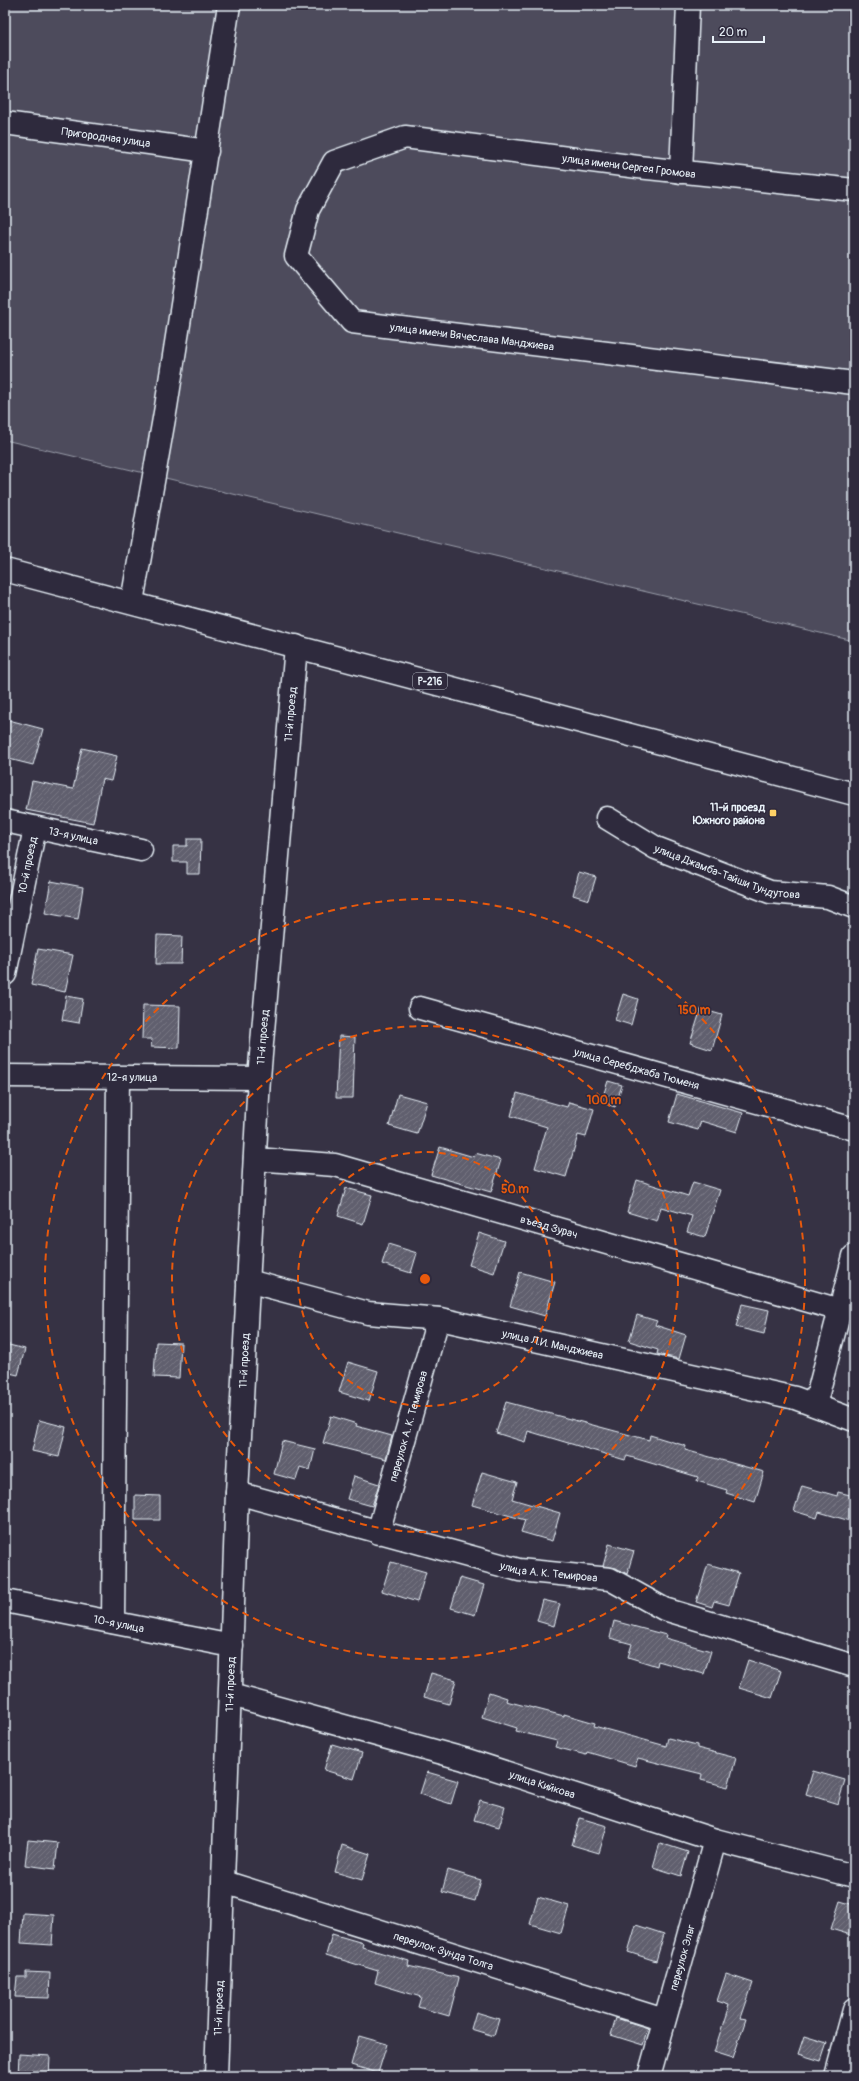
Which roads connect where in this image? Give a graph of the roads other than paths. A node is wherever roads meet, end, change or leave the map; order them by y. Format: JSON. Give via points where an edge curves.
{"nodes":[{"id":1,"x":229,"y":5,"type":"edge"},
{"id":2,"x":688,"y":5,"type":"edge"},
{"id":3,"x":5,"y":123,"type":"edge"},
{"id":4,"x":405,"y":137,"type":"joint"},
{"id":5,"x":206,"y":152,"type":"junction"},
{"id":6,"x":681,"y":172,"type":"junction"},
{"id":7,"x":854,"y":190,"type":"edge"},
{"id":8,"x":854,"y":383,"type":"edge"},
{"id":9,"x":5,"y":570,"type":"edge"},
{"id":10,"x":132,"y":602,"type":"junction"},
{"id":11,"x":296,"y":646,"type":"junction"},
{"id":12,"x":854,"y":794,"type":"edge"},
{"id":13,"x":607,"y":818,"type":"dead end"},
{"id":14,"x":5,"y":821,"type":"edge"},
{"id":15,"x":35,"y":828,"type":"junction"},
{"id":16,"x":141,"y":850,"type":"dead end"},
{"id":17,"x":854,"y":908,"type":"edge"},
{"id":18,"x":5,"y":974,"type":"edge"},
{"id":19,"x":420,"y":1008,"type":"dead end"},
{"id":20,"x":5,"y":1076,"type":"edge"},
{"id":21,"x":118,"y":1077,"type":"junction"},
{"id":22,"x":259,"y":1078,"type":"junction"},
{"id":23,"x":854,"y":1129,"type":"edge"},
{"id":24,"x":255,"y":1159,"type":"junction"},
{"id":25,"x":854,"y":1256,"type":"edge"},
{"id":26,"x":248,"y":1281,"type":"junction"},
{"id":27,"x":840,"y":1310,"type":"junction"},
{"id":28,"x":438,"y":1319,"type":"junction"},
{"id":29,"x":815,"y":1405,"type":"junction"},
{"id":30,"x":854,"y":1420,"type":"edge"},
{"id":31,"x":237,"y":1493,"type":"junction"},
{"id":32,"x":378,"y":1533,"type":"junction"},
{"id":33,"x":5,"y":1601,"type":"edge"},
{"id":34,"x":113,"y":1622,"type":"junction"},
{"id":35,"x":232,"y":1646,"type":"junction"},
{"id":36,"x":854,"y":1666,"type":"edge"},
{"id":37,"x":230,"y":1695,"type":"junction"},
{"id":38,"x":715,"y":1840,"type":"junction"},
{"id":39,"x":854,"y":1876,"type":"edge"},
{"id":40,"x":224,"y":1882,"type":"junction"},
{"id":41,"x":854,"y":2010,"type":"edge"},
{"id":42,"x":664,"y":2020,"type":"junction"},
{"id":43,"x":219,"y":2075,"type":"edge"},
{"id":44,"x":649,"y":2076,"type":"edge"},
{"id":45,"x":836,"y":2076,"type":"edge"}],
"edges":[{"from":1,"to":5,"type":"main road"},
{"from":2,"to":6,"type":"main road"},
{"from":3,"to":5,"type":"main road","name":"Пригородная улица"},
{"from":4,"to":6,"type":"main road","name":"улица имени Сергея Громова"},
{"from":4,"to":8,"type":"main road","name":"улица имени Вячеслава Манджиева","via":[[334,162],[308,210],[296,256],[352,322]]},
{"from":5,"to":10,"type":"main road"},
{"from":6,"to":7,"type":"main road","name":"улица имени Сергея Громова"},
{"from":9,"to":10,"type":"main road","number":"Р-216"},
{"from":10,"to":11,"type":"main road","number":"Р-216"},
{"from":11,"to":12,"type":"main road","number":"Р-216"},
{"from":11,"to":22,"type":"main road","name":"11-й проезд"},
{"from":13,"to":17,"type":"main road","name":"улица Джамба-Тайши Тундутова","via":[[656,848],[770,892],[828,897]]},
{"from":14,"to":15,"type":"main road","name":"13-я улица"},
{"from":15,"to":16,"type":"main road","name":"13-я улица"},
{"from":15,"to":18,"type":"main road","name":"10-й проезд"},
{"from":19,"to":23,"type":"main road","name":"улица Серебджаба Тюменя"},
{"from":20,"to":21,"type":"main road","name":"12-я улица"},
{"from":21,"to":22,"type":"main road","name":"12-я улица"},
{"from":21,"to":34,"type":"main road"},
{"from":22,"to":24,"type":"main road","name":"11-й проезд"},
{"from":24,"to":26,"type":"main road","name":"11-й проезд"},
{"from":24,"to":27,"type":"main road","name":"въезд Зурач","via":[[336,1165]]},
{"from":25,"to":27,"type":"main road"},
{"from":26,"to":28,"type":"main road","name":"улица Л.И. Манджиева","via":[[368,1313]]},
{"from":26,"to":31,"type":"main road","name":"11-й проезд"},
{"from":27,"to":29,"type":"main road"},
{"from":28,"to":29,"type":"main road","name":"улица Л.И. Манджиева","via":[[795,1398]]},
{"from":28,"to":32,"type":"main road","name":"переулок А. К. Темирова"},
{"from":29,"to":30,"type":"main road","name":"улица Л.И. Манджиева"},
{"from":31,"to":32,"type":"main road","name":"улица А. К. Темирова"},
{"from":31,"to":35,"type":"main road","name":"11-й проезд"},
{"from":32,"to":36,"type":"main road","name":"улица А. К. Темирова","via":[[519,1570],[610,1579],[664,1609]]},
{"from":33,"to":34,"type":"main road","name":"10-я улица"},
{"from":34,"to":35,"type":"main road","name":"10-я улица"},
{"from":35,"to":37,"type":"main road","name":"11-й проезд"},
{"from":37,"to":38,"type":"main road","name":"улица Кийкова","via":[[464,1759]]},
{"from":37,"to":40,"type":"main road","name":"11-й проезд"},
{"from":38,"to":39,"type":"main road","name":"улица Кийкова"},
{"from":38,"to":42,"type":"main road","name":"переулок Элвг"},
{"from":40,"to":42,"type":"main road","name":"переулок Зунда Толга"},
{"from":40,"to":43,"type":"main road","name":"11-й проезд"},
{"from":41,"to":45,"type":"main road"},
{"from":42,"to":44,"type":"main road","name":"переулок Элвг"}]}
